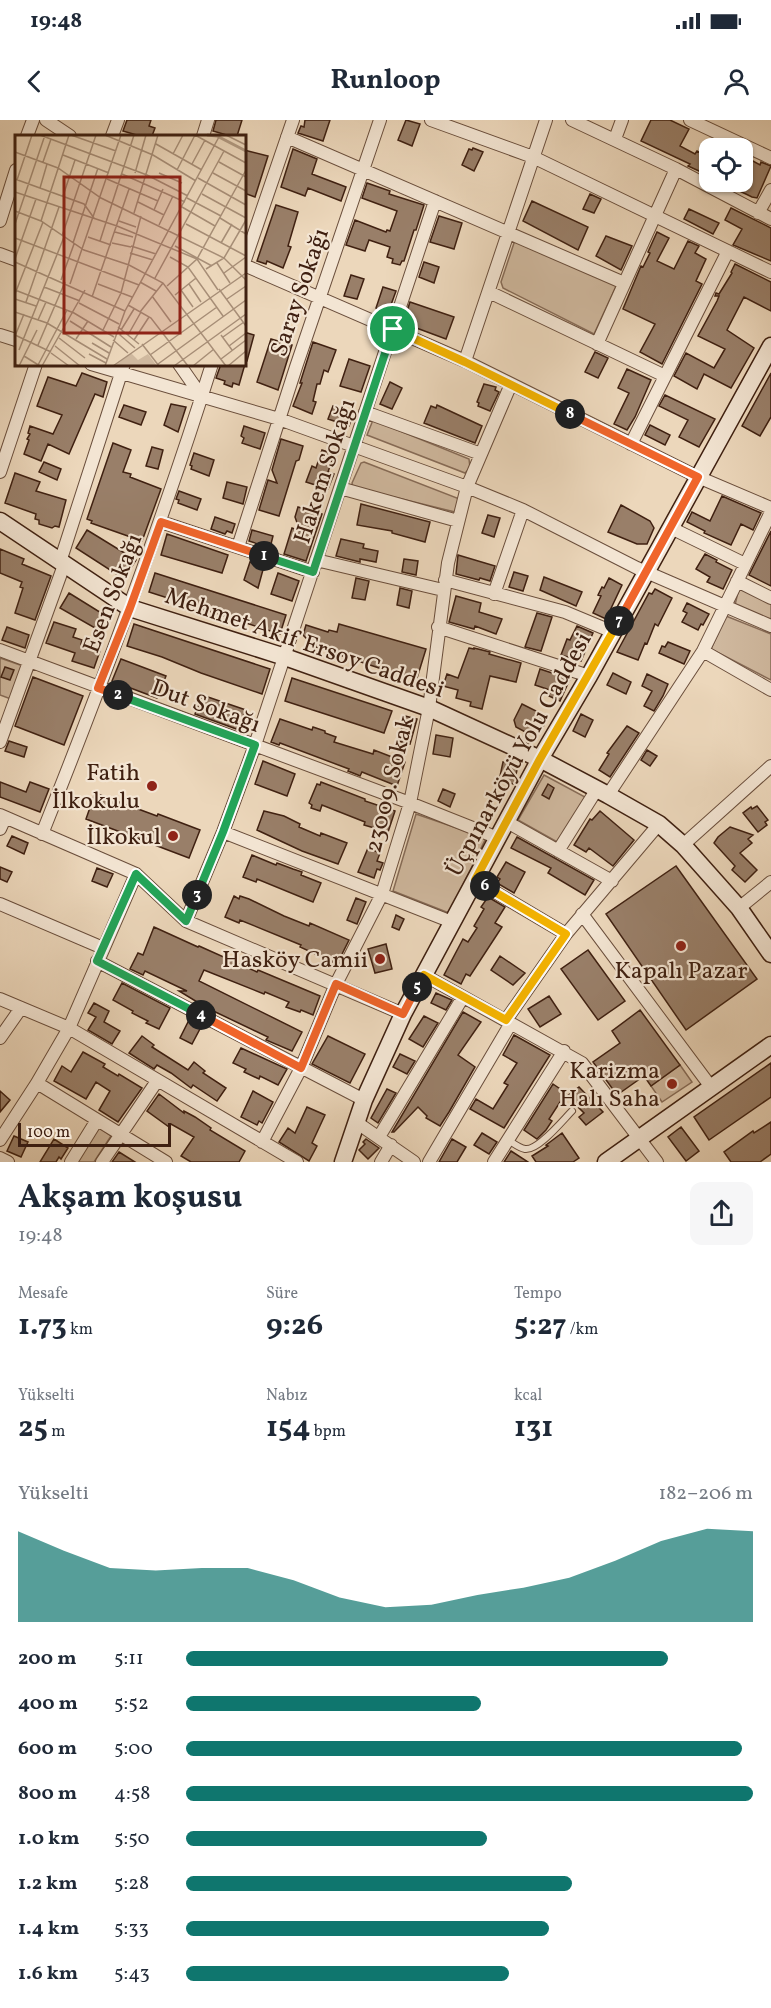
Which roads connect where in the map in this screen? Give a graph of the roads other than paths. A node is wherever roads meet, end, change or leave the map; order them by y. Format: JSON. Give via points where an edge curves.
{"nodes":[{"id":1,"x":33,"y":120,"type":"edge"},
{"id":2,"x":46,"y":120,"type":"edge"},
{"id":3,"x":118,"y":120,"type":"edge"},
{"id":4,"x":208,"y":120,"type":"edge"},
{"id":5,"x":293,"y":120,"type":"edge"},
{"id":6,"x":380,"y":120,"type":"edge"},
{"id":7,"x":431,"y":120,"type":"edge"},
{"id":8,"x":546,"y":120,"type":"edge"},
{"id":9,"x":572,"y":120,"type":"edge"},
{"id":10,"x":622,"y":120,"type":"edge"},
{"id":11,"x":690,"y":120,"type":"edge"},
{"id":12,"x":458,"y":125,"type":"edge"},
{"id":13,"x":27,"y":135,"type":"edge"},
{"id":14,"x":68,"y":135,"type":"edge"},
{"id":15,"x":112,"y":135,"type":"edge"},
{"id":16,"x":203,"y":135,"type":"edge"},
{"id":17,"x":287,"y":137,"type":"junction"},
{"id":18,"x":615,"y":139,"type":"junction"},
{"id":19,"x":533,"y":158,"type":"junction"},
{"id":20,"x":771,"y":158,"type":"edge"},
{"id":21,"x":676,"y":169,"type":"junction"},
{"id":22,"x":363,"y":170,"type":"junction"},
{"id":23,"x":15,"y":173,"type":"edge"},
{"id":24,"x":771,"y":190,"type":"edge"},
{"id":25,"x":435,"y":201,"type":"junction"},
{"id":26,"x":759,"y":213,"type":"junction"},
{"id":27,"x":655,"y":216,"type":"junction"},
{"id":28,"x":771,"y":219,"type":"edge"},
{"id":29,"x":0,"y":221,"type":"edge"},
{"id":30,"x":508,"y":233,"type":"junction"},
{"id":31,"x":728,"y":251,"type":"junction"},
{"id":32,"x":0,"y":254,"type":"edge"},
{"id":33,"x":246,"y":258,"type":"edge"},
{"id":34,"x":15,"y":260,"type":"edge"},
{"id":35,"x":246,"y":265,"type":"edge"},
{"id":36,"x":771,"y":272,"type":"edge"},
{"id":37,"x":624,"y":283,"type":"junction"},
{"id":38,"x":489,"y":292,"type":"junction"},
{"id":39,"x":320,"y":298,"type":"junction"},
{"id":40,"x":393,"y":329,"type":"junction"},
{"id":41,"x":0,"y":335,"type":"edge"},
{"id":42,"x":15,"y":340,"type":"edge"},
{"id":43,"x":597,"y":344,"type":"junction"},
{"id":44,"x":771,"y":346,"type":"edge"},
{"id":45,"x":465,"y":362,"type":"junction"},
{"id":46,"x":35,"y":366,"type":"edge"},
{"id":47,"x":104,"y":366,"type":"edge"},
{"id":48,"x":180,"y":366,"type":"edge"},
{"id":49,"x":211,"y":366,"type":"edge"},
{"id":50,"x":123,"y":369,"type":"edge"},
{"id":51,"x":665,"y":376,"type":"junction"},
{"id":52,"x":511,"y":384,"type":"junction"},
{"id":53,"x":202,"y":397,"type":"junction"},
{"id":54,"x":365,"y":412,"type":"junction"},
{"id":55,"x":279,"y":419,"type":"junction"},
{"id":56,"x":631,"y":444,"type":"junction"},
{"id":57,"x":354,"y":445,"type":"junction"},
{"id":58,"x":481,"y":454,"type":"junction"},
{"id":59,"x":0,"y":472,"type":"edge"},
{"id":60,"x":698,"y":477,"type":"junction"},
{"id":61,"x":467,"y":487,"type":"junction"},
{"id":62,"x":340,"y":488,"type":"junction"},
{"id":63,"x":523,"y":510,"type":"junction"},
{"id":64,"x":771,"y":510,"type":"edge"},
{"id":65,"x":0,"y":521,"type":"edge"},
{"id":66,"x":458,"y":521,"type":"junction"},
{"id":67,"x":161,"y":522,"type":"junction"},
{"id":68,"x":671,"y":528,"type":"junction"},
{"id":69,"x":238,"y":547,"type":"junction"},
{"id":70,"x":62,"y":563,"type":"junction"},
{"id":71,"x":746,"y":564,"type":"junction"},
{"id":72,"x":315,"y":566,"type":"junction"},
{"id":73,"x":645,"y":571,"type":"junction"},
{"id":74,"x":737,"y":581,"type":"junction"},
{"id":75,"x":444,"y":585,"type":"junction"},
{"id":76,"x":494,"y":594,"type":"junction"},
{"id":77,"x":771,"y":598,"type":"edge"},
{"id":78,"x":725,"y":606,"type":"junction"},
{"id":79,"x":130,"y":608,"type":"junction"},
{"id":80,"x":771,"y":626,"type":"edge"},
{"id":81,"x":438,"y":627,"type":"junction"},
{"id":82,"x":613,"y":632,"type":"junction"},
{"id":83,"x":0,"y":650,"type":"edge"},
{"id":84,"x":703,"y":651,"type":"junction"},
{"id":85,"x":285,"y":657,"type":"junction"},
{"id":86,"x":29,"y":661,"type":"junction"},
{"id":87,"x":589,"y":676,"type":"junction"},
{"id":88,"x":98,"y":688,"type":"junction"},
{"id":89,"x":771,"y":690,"type":"edge"},
{"id":90,"x":429,"y":708,"type":"junction"},
{"id":91,"x":0,"y":742,"type":"edge"},
{"id":92,"x":255,"y":745,"type":"junction"},
{"id":93,"x":540,"y":759,"type":"junction"},
{"id":94,"x":771,"y":766,"type":"edge"},
{"id":95,"x":602,"y":792,"type":"junction"},
{"id":96,"x":410,"y":803,"type":"junction"},
{"id":97,"x":2,"y":821,"type":"edge"},
{"id":98,"x":507,"y":822,"type":"junction"},
{"id":99,"x":659,"y":824,"type":"junction"},
{"id":100,"x":223,"y":832,"type":"junction"},
{"id":101,"x":42,"y":834,"type":"junction"},
{"id":102,"x":498,"y":838,"type":"junction"},
{"id":103,"x":684,"y":845,"type":"junction"},
{"id":104,"x":558,"y":851,"type":"junction"},
{"id":105,"x":136,"y":874,"type":"junction"},
{"id":106,"x":475,"y":880,"type":"junction"},
{"id":107,"x":612,"y":881,"type":"junction"},
{"id":108,"x":771,"y":882,"type":"edge"},
{"id":109,"x":382,"y":894,"type":"junction"},
{"id":110,"x":0,"y":904,"type":"edge"},
{"id":111,"x":739,"y":908,"type":"junction"},
{"id":112,"x":582,"y":914,"type":"junction"},
{"id":113,"x":186,"y":921,"type":"junction"},
{"id":114,"x":452,"y":922,"type":"junction"},
{"id":115,"x":566,"y":934,"type":"junction"},
{"id":116,"x":103,"y":948,"type":"junction"},
{"id":117,"x":771,"y":954,"type":"edge"},
{"id":118,"x":97,"y":961,"type":"junction"},
{"id":119,"x":424,"y":975,"type":"junction"},
{"id":120,"x":336,"y":984,"type":"junction"},
{"id":121,"x":463,"y":997,"type":"junction"},
{"id":122,"x":0,"y":999,"type":"edge"},
{"id":123,"x":21,"y":1008,"type":"junction"},
{"id":124,"x":403,"y":1014,"type":"junction"},
{"id":125,"x":508,"y":1021,"type":"junction"},
{"id":126,"x":69,"y":1029,"type":"junction"},
{"id":127,"x":0,"y":1038,"type":"edge"},
{"id":128,"x":771,"y":1045,"type":"edge"},
{"id":129,"x":564,"y":1051,"type":"junction"},
{"id":130,"x":301,"y":1068,"type":"junction"},
{"id":131,"x":157,"y":1081,"type":"junction"},
{"id":132,"x":37,"y":1083,"type":"junction"},
{"id":133,"x":711,"y":1087,"type":"junction"},
{"id":134,"x":364,"y":1100,"type":"junction"},
{"id":135,"x":572,"y":1111,"type":"dead end"},
{"id":136,"x":98,"y":1120,"type":"junction"},
{"id":137,"x":356,"y":1122,"type":"junction"},
{"id":138,"x":120,"y":1134,"type":"junction"},
{"id":139,"x":379,"y":1137,"type":"junction"},
{"id":140,"x":638,"y":1139,"type":"junction"},
{"id":141,"x":0,"y":1140,"type":"edge"},
{"id":142,"x":508,"y":1140,"type":"junction"},
{"id":143,"x":262,"y":1142,"type":"junction"},
{"id":144,"x":391,"y":1145,"type":"junction"},
{"id":145,"x":0,"y":1158,"type":"edge"},
{"id":146,"x":349,"y":1159,"type":"edge"},
{"id":147,"x":8,"y":1162,"type":"edge"},
{"id":148,"x":71,"y":1162,"type":"edge"},
{"id":149,"x":102,"y":1162,"type":"edge"},
{"id":150,"x":166,"y":1162,"type":"edge"},
{"id":151,"x":297,"y":1162,"type":"edge"},
{"id":152,"x":381,"y":1162,"type":"edge"},
{"id":153,"x":414,"y":1162,"type":"edge"},
{"id":154,"x":429,"y":1162,"type":"edge"},
{"id":155,"x":494,"y":1162,"type":"edge"},
{"id":156,"x":606,"y":1162,"type":"edge"},
{"id":157,"x":657,"y":1162,"type":"edge"}],
"edges":[{"from":1,"to":13,"type":"street"},
{"from":2,"to":14,"type":"street"},
{"from":3,"to":15,"type":"street"},
{"from":4,"to":16,"type":"street"},
{"from":5,"to":17,"type":"street"},
{"from":6,"to":22,"type":"street","name":"Saray Sokağı"},
{"from":7,"to":12,"type":"street"},
{"from":8,"to":19,"type":"street"},
{"from":9,"to":18,"type":"street"},
{"from":10,"to":18,"type":"street"},
{"from":11,"to":20,"type":"street"},
{"from":12,"to":19,"type":"street"},
{"from":17,"to":22,"type":"street"},
{"from":17,"to":33,"type":"street"},
{"from":18,"to":21,"type":"street"},
{"from":19,"to":27,"type":"street"},
{"from":19,"to":30,"type":"street"},
{"from":21,"to":26,"type":"street"},
{"from":21,"to":27,"type":"street"},
{"from":22,"to":25,"type":"street"},
{"from":22,"to":39,"type":"street","name":"Saray Sokağı"},
{"from":23,"to":29,"type":"street"},
{"from":24,"to":26,"type":"street"},
{"from":25,"to":30,"type":"street"},
{"from":25,"to":40,"type":"street","name":"Hakem Sokağı"},
{"from":26,"to":28,"type":"street"},
{"from":27,"to":31,"type":"street"},
{"from":27,"to":37,"type":"street"},
{"from":30,"to":37,"type":"street"},
{"from":30,"to":38,"type":"street"},
{"from":31,"to":36,"type":"street"},
{"from":31,"to":51,"type":"street"},
{"from":32,"to":34,"type":"street"},
{"from":35,"to":39,"type":"street"},
{"from":37,"to":43,"type":"street"},
{"from":38,"to":43,"type":"street"},
{"from":38,"to":45,"type":"street"},
{"from":39,"to":40,"type":"street"},
{"from":39,"to":55,"type":"street","name":"Saray Sokağı"},
{"from":40,"to":45,"type":"street"},
{"from":40,"to":54,"type":"street","name":"Hakem Sokağı"},
{"from":41,"to":42,"type":"street"},
{"from":43,"to":51,"type":"street"},
{"from":44,"to":60,"type":"main road","name":"Üçpınarköyü Yolu Caddesi"},
{"from":45,"to":52,"type":"street"},
{"from":46,"to":59,"type":"street"},
{"from":47,"to":50,"type":"street"},
{"from":48,"to":53,"type":"street"},
{"from":49,"to":53,"type":"street","name":"Esen Sokağı"},
{"from":50,"to":53,"type":"street"},
{"from":50,"to":70,"type":"street"},
{"from":51,"to":56,"type":"street"},
{"from":52,"to":56,"type":"street"},
{"from":52,"to":58,"type":"street","name":"23009. Sokak"},
{"from":53,"to":55,"type":"street"},
{"from":53,"to":67,"type":"street","name":"Esen Sokağı"},
{"from":54,"to":57,"type":"street","name":"Hakem Sokağı"},
{"from":54,"to":58,"type":"street"},
{"from":55,"to":57,"type":"street"},
{"from":55,"to":69,"type":"street","name":"Saray Sokağı"},
{"from":56,"to":60,"type":"street"},
{"from":57,"to":61,"type":"street"},
{"from":57,"to":62,"type":"street","name":"Hakem Sokağı"},
{"from":58,"to":61,"type":"street","name":"23009. Sokak"},
{"from":60,"to":64,"type":"street"},
{"from":60,"to":68,"type":"main road","name":"Üçpınarköyü Yolu Caddesi"},
{"from":61,"to":63,"type":"street"},
{"from":61,"to":66,"type":"street","name":"23009. Sokak"},
{"from":62,"to":66,"type":"street"},
{"from":62,"to":72,"type":"street","name":"Hakem Sokağı"},
{"from":63,"to":73,"type":"street"},
{"from":63,"to":76,"type":"street"},
{"from":64,"to":71,"type":"street"},
{"from":65,"to":70,"type":"main road","name":"Mehmet Akif Ersoy Caddesi"},
{"from":66,"to":75,"type":"street","name":"23009. Sokak"},
{"from":67,"to":69,"type":"street"},
{"from":67,"to":79,"type":"street","name":"Esen Sokağı"},
{"from":68,"to":71,"type":"street"},
{"from":68,"to":73,"type":"main road","name":"Üçpınarköyü Yolu Caddesi"},
{"from":69,"to":72,"type":"street"},
{"from":70,"to":79,"type":"main road","name":"Mehmet Akif Ersoy Caddesi"},
{"from":70,"to":86,"type":"street"},
{"from":71,"to":74,"type":"street"},
{"from":72,"to":75,"type":"street"},
{"from":72,"to":85,"type":"street","name":"Hakem Sokağı"},
{"from":73,"to":78,"type":"street"},
{"from":73,"to":82,"type":"main road","name":"Üçpınarköyü Yolu Caddesi"},
{"from":74,"to":77,"type":"street"},
{"from":74,"to":78,"type":"street"},
{"from":75,"to":76,"type":"street"},
{"from":75,"to":81,"type":"street","name":"23009. Sokak"},
{"from":76,"to":82,"type":"street","via":[[565,612]]},
{"from":78,"to":80,"type":"street"},
{"from":78,"to":84,"type":"street"},
{"from":79,"to":85,"type":"main road","name":"Mehmet Akif Ersoy Caddesi"},
{"from":79,"to":88,"type":"street","name":"Esen Sokağı"},
{"from":81,"to":87,"type":"street"},
{"from":81,"to":90,"type":"street","name":"23009. Sokak"},
{"from":82,"to":87,"type":"main road","name":"Üçpınarköyü Yolu Caddesi"},
{"from":83,"to":86,"type":"street","name":"Dut Sokağı"},
{"from":84,"to":89,"type":"street"},
{"from":84,"to":95,"type":"street"},
{"from":85,"to":90,"type":"main road","name":"Mehmet Akif Ersoy Caddesi"},
{"from":85,"to":92,"type":"street","name":"Hakem Sokağı"},
{"from":86,"to":88,"type":"street","name":"Dut Sokağı"},
{"from":86,"to":91,"type":"street"},
{"from":87,"to":93,"type":"main road","name":"Üçpınarköyü Yolu Caddesi"},
{"from":88,"to":92,"type":"street","name":"Dut Sokağı"},
{"from":88,"to":101,"type":"street","name":"Esen Sokağı"},
{"from":90,"to":93,"type":"main road","name":"Mehmet Akif Ersoy Caddesi"},
{"from":90,"to":96,"type":"street","name":"23009. Sokak"},
{"from":92,"to":96,"type":"street","name":"Dut Sokağı"},
{"from":92,"to":100,"type":"street","name":"Hakem Sokağı"},
{"from":93,"to":95,"type":"main road","name":"Mehmet Akif Ersoy Caddesi"},
{"from":93,"to":98,"type":"main road","name":"Üçpınarköyü Yolu Caddesi"},
{"from":94,"to":103,"type":"street"},
{"from":95,"to":99,"type":"main road","name":"Mehmet Akif Ersoy Caddesi"},
{"from":95,"to":104,"type":"street"},
{"from":96,"to":102,"type":"street","name":"Dut Sokağı"},
{"from":96,"to":109,"type":"street","name":"23009. Sokak"},
{"from":97,"to":101,"type":"street"},
{"from":98,"to":102,"type":"main road","name":"Üçpınarköyü Yolu Caddesi"},
{"from":98,"to":104,"type":"street"},
{"from":99,"to":103,"type":"main road","name":"Mehmet Akif Ersoy Caddesi"},
{"from":99,"to":107,"type":"street"},
{"from":100,"to":109,"type":"street"},
{"from":100,"to":113,"type":"street","name":"Hakem Sokağı"},
{"from":101,"to":105,"type":"street"},
{"from":102,"to":106,"type":"main road","name":"Üçpınarköyü Yolu Caddesi"},
{"from":103,"to":111,"type":"main road","name":"Mehmet Akif Ersoy Caddesi"},
{"from":104,"to":107,"type":"street"},
{"from":105,"to":113,"type":"street"},
{"from":105,"to":116,"type":"street"},
{"from":106,"to":114,"type":"main road","name":"Üçpınarköyü Yolu Caddesi"},
{"from":106,"to":115,"type":"street"},
{"from":107,"to":112,"type":"street"},
{"from":108,"to":111,"type":"street"},
{"from":109,"to":114,"type":"street"},
{"from":109,"to":120,"type":"street","name":"23009. Sokak"},
{"from":110,"to":116,"type":"street"},
{"from":111,"to":117,"type":"main road","name":"Mehmet Akif Ersoy Caddesi"},
{"from":112,"to":115,"type":"street"},
{"from":112,"to":133,"type":"street"},
{"from":113,"to":120,"type":"street"},
{"from":114,"to":119,"type":"main road","name":"Üçpınarköyü Yolu Caddesi"},
{"from":115,"to":125,"type":"street"},
{"from":116,"to":118,"type":"street"},
{"from":118,"to":126,"type":"street"},
{"from":118,"to":130,"type":"street"},
{"from":119,"to":121,"type":"street"},
{"from":119,"to":124,"type":"main road","name":"Üçpınarköyü Yolu Caddesi"},
{"from":120,"to":124,"type":"street"},
{"from":120,"to":130,"type":"street","name":"23009. Sokak"},
{"from":121,"to":125,"type":"street"},
{"from":121,"to":139,"type":"street"},
{"from":122,"to":123,"type":"street"},
{"from":123,"to":126,"type":"street"},
{"from":123,"to":127,"type":"street"},
{"from":124,"to":134,"type":"main road","name":"Üçpınarköyü Yolu Caddesi"},
{"from":125,"to":129,"type":"street"},
{"from":125,"to":154,"type":"street"},
{"from":126,"to":131,"type":"street"},
{"from":126,"to":132,"type":"street"},
{"from":128,"to":133,"type":"main road"},
{"from":129,"to":140,"type":"street","via":[[582,1063]]},
{"from":129,"to":142,"type":"street"},
{"from":130,"to":134,"type":"street"},
{"from":130,"to":143,"type":"street","name":"23009. Sokak"},
{"from":131,"to":138,"type":"street"},
{"from":131,"to":143,"type":"street"},
{"from":132,"to":136,"type":"street"},
{"from":132,"to":141,"type":"street"},
{"from":133,"to":140,"type":"main road"},
{"from":134,"to":137,"type":"main road","name":"Üçpınarköyü Yolu Caddesi"},
{"from":135,"to":142,"type":"lane","via":[[531,1149]]},
{"from":136,"to":138,"type":"street"},
{"from":136,"to":148,"type":"street"},
{"from":137,"to":139,"type":"street"},
{"from":137,"to":146,"type":"main road","name":"Üçpınarköyü Yolu Caddesi"},
{"from":138,"to":149,"type":"street"},
{"from":138,"to":150,"type":"street"},
{"from":139,"to":144,"type":"street"},
{"from":140,"to":156,"type":"main road"},
{"from":140,"to":157,"type":"street"},
{"from":142,"to":155,"type":"street"},
{"from":143,"to":151,"type":"street"},
{"from":144,"to":152,"type":"street"},
{"from":144,"to":153,"type":"street"},
{"from":145,"to":147,"type":"street"}]}
